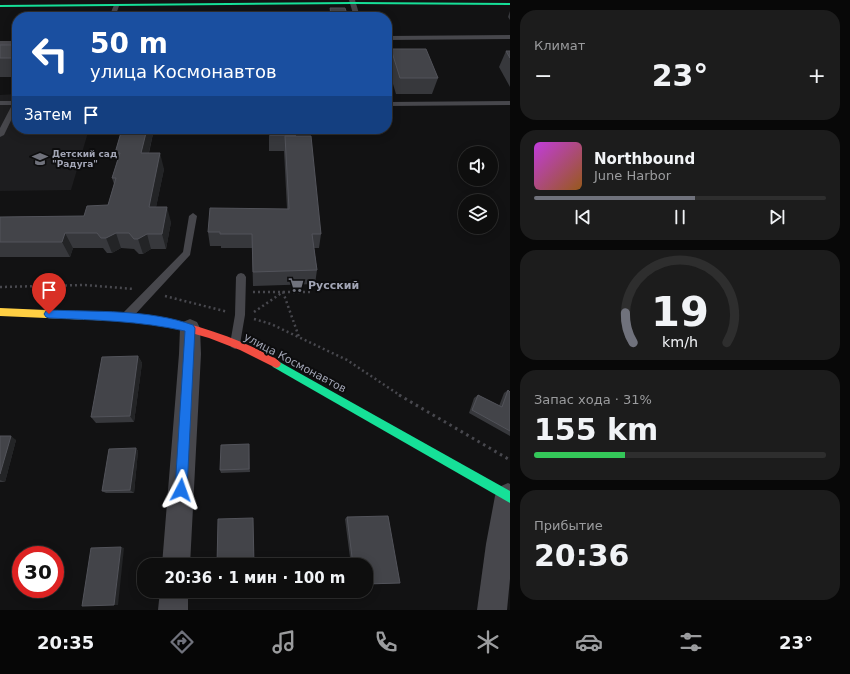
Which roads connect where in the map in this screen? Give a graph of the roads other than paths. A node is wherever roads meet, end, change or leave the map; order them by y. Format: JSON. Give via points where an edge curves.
{"nodes":[{"id":1,"x":353,"y":2,"type":"edge"},
{"id":2,"x":162,"y":3,"type":"edge"},
{"id":3,"x":510,"y":4,"type":"edge"},
{"id":4,"x":0,"y":6,"type":"edge"},
{"id":5,"x":116,"y":6,"type":"junction"},
{"id":6,"x":114,"y":12,"type":"edge"},
{"id":7,"x":356,"y":12,"type":"edge"},
{"id":8,"x":510,"y":37,"type":"edge"},
{"id":9,"x":392,"y":38,"type":"edge"},
{"id":10,"x":0,"y":43,"type":"edge"},
{"id":11,"x":12,"y":43,"type":"edge"},
{"id":12,"x":0,"y":103,"type":"edge"},
{"id":13,"x":12,"y":103,"type":"edge"},
{"id":14,"x":510,"y":103,"type":"edge"},
{"id":15,"x":392,"y":104,"type":"edge"},
{"id":16,"x":12,"y":111,"type":"edge"},
{"id":17,"x":0,"y":135,"type":"edge"},
{"id":18,"x":193,"y":216,"type":"dead end"},
{"id":19,"x":241,"y":277,"type":"dead end"},
{"id":20,"x":1,"y":314,"type":"edge"},
{"id":21,"x":126,"y":317,"type":"junction"},
{"id":22,"x":190,"y":328,"type":"junction"},
{"id":23,"x":235,"y":344,"type":"junction"},
{"id":24,"x":509,"y":496,"type":"edge"},
{"id":25,"x":176,"y":558,"type":"edge"},
{"id":26,"x":174,"y":598,"type":"edge"},
{"id":27,"x":173,"y":610,"type":"edge"},
{"id":28,"x":492,"y":610,"type":"edge"}],
"edges":[{"from":1,"to":2,"type":"street"},
{"from":1,"to":3,"type":"street"},
{"from":1,"to":7,"type":"lane"},
{"from":2,"to":5,"type":"street"},
{"from":4,"to":5,"type":"street"},
{"from":5,"to":6,"type":"lane"},
{"from":8,"to":9,"type":"lane"},
{"from":10,"to":11,"type":"lane"},
{"from":12,"to":13,"type":"lane"},
{"from":14,"to":15,"type":"lane"},
{"from":16,"to":17,"type":"lane"},
{"from":18,"to":21,"type":"lane","via":[[187,253]]},
{"from":19,"to":23,"type":"lane","via":[[240,315]]},
{"from":20,"to":21,"type":"street","name":"улица Космонавтов"},
{"from":21,"to":22,"type":"street","name":"улица Космонавтов"},
{"from":22,"to":23,"type":"street","name":"улица Космонавтов"},
{"from":22,"to":25,"type":"street"},
{"from":23,"to":24,"type":"street","name":"улица Космонавтов","via":[[264,357]]},
{"from":24,"to":28,"type":"street"},
{"from":26,"to":27,"type":"street"}]}
